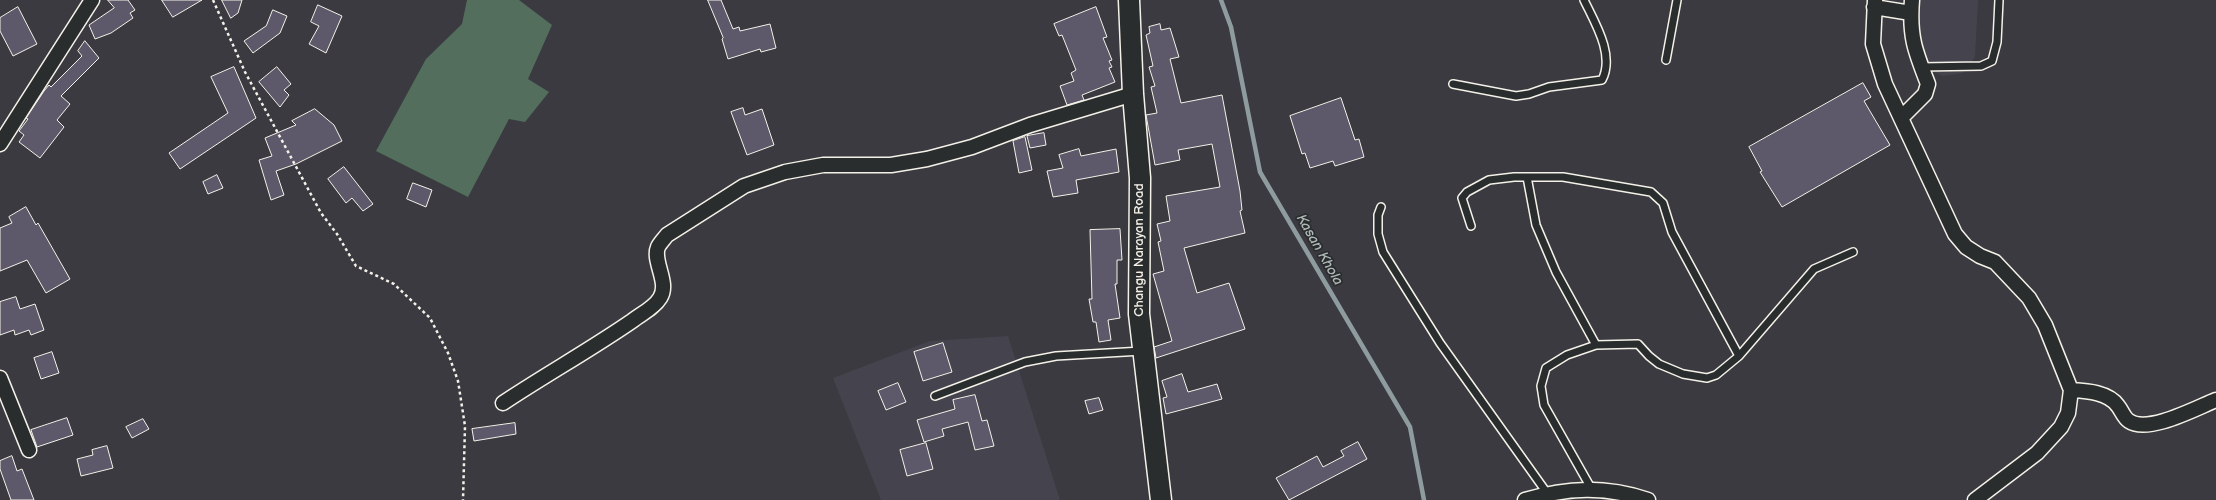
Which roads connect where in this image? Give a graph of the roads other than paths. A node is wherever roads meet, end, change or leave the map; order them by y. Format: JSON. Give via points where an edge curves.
{"nodes":[{"id":1,"x":92,"y":0,"type":"edge"},
{"id":2,"x":1129,"y":0,"type":"edge"},
{"id":3,"x":1584,"y":0,"type":"edge"},
{"id":4,"x":1677,"y":0,"type":"edge"},
{"id":5,"x":1999,"y":0,"type":"edge"},
{"id":6,"x":1875,"y":4,"type":"edge"},
{"id":7,"x":1911,"y":7,"type":"edge"},
{"id":8,"x":1666,"y":60,"type":"dead end"},
{"id":9,"x":1921,"y":67,"type":"junction"},
{"id":10,"x":1454,"y":84,"type":"dead end"},
{"id":11,"x":1133,"y":94,"type":"junction"},
{"id":12,"x":1901,"y":118,"type":"junction"},
{"id":13,"x":0,"y":144,"type":"edge"},
{"id":14,"x":1527,"y":177,"type":"junction"},
{"id":15,"x":1381,"y":207,"type":"dead end"},
{"id":16,"x":1471,"y":226,"type":"dead end"},
{"id":17,"x":1854,"y":252,"type":"dead end"},
{"id":18,"x":1596,"y":345,"type":"junction"},
{"id":19,"x":1142,"y":351,"type":"junction"},
{"id":20,"x":1739,"y":356,"type":"junction"},
{"id":21,"x":0,"y":378,"type":"edge"},
{"id":22,"x":2071,"y":390,"type":"junction"},
{"id":23,"x":936,"y":396,"type":"dead end"},
{"id":24,"x":2216,"y":400,"type":"edge"},
{"id":25,"x":503,"y":403,"type":"dead end"},
{"id":26,"x":29,"y":450,"type":"dead end"},
{"id":27,"x":1591,"y":488,"type":"junction"},
{"id":28,"x":1547,"y":493,"type":"junction"},
{"id":29,"x":1161,"y":500,"type":"edge"},
{"id":30,"x":1525,"y":500,"type":"edge"},
{"id":31,"x":1648,"y":500,"type":"edge"},
{"id":32,"x":1975,"y":500,"type":"edge"}],
"edges":[{"from":1,"to":13,"type":"street"},
{"from":2,"to":11,"type":"main road","name":"Changu Narayan Road"},
{"from":3,"to":10,"type":"lane","via":[[1594,20],[1607,61],[1602,80],[1549,87],[1516,96]]},
{"from":4,"to":8,"type":"lane"},
{"from":5,"to":9,"type":"lane","via":[[1998,42],[1992,61],[1981,66]]},
{"from":6,"to":7,"type":"street"},
{"from":6,"to":12,"type":"street","via":[[1873,44],[1885,84]]},
{"from":7,"to":9,"type":"street","via":[[1911,34]]},
{"from":9,"to":12,"type":"street","via":[[1928,84],[1924,94]]},
{"from":11,"to":19,"type":"main road","name":"Changu Narayan Road","via":[[1140,178],[1139,314]]},
{"from":11,"to":25,"type":"street","via":[[926,160],[891,164],[823,165],[785,172],[744,186],[667,235],[658,247],[657,257],[663,287],[661,297],[652,306]]},
{"from":12,"to":22,"type":"street","via":[[1955,234],[1966,247],[1995,262],[2029,298],[2045,325]]},
{"from":14,"to":16,"type":"lane","via":[[1489,180],[1467,192],[1462,198]]},
{"from":14,"to":18,"type":"lane","via":[[1539,232],[1556,272]]},
{"from":14,"to":20,"type":"lane","via":[[1563,177],[1651,192],[1663,203],[1672,232]]},
{"from":15,"to":28,"type":"lane","via":[[1378,215],[1378,234],[1383,252],[1440,343]]},
{"from":17,"to":20,"type":"lane","via":[[1814,269]]},
{"from":18,"to":20,"type":"lane","via":[[1638,344],[1659,364],[1682,374],[1707,378],[1716,375]]},
{"from":18,"to":27,"type":"lane","via":[[1567,356],[1546,368],[1541,386],[1544,405]]},
{"from":19,"to":23,"type":"lane","via":[[1056,356],[1025,362]]},
{"from":19,"to":29,"type":"main road","name":"Changu Narayan Road"},
{"from":21,"to":26,"type":"street"},
{"from":22,"to":24,"type":"street","via":[[2096,392],[2117,404],[2128,421],[2139,425],[2153,424]]},
{"from":22,"to":32,"type":"street","via":[[2068,413],[2061,427],[2037,453]]},
{"from":27,"to":28,"type":"street"},
{"from":27,"to":31,"type":"street"},
{"from":28,"to":30,"type":"street"}]}
